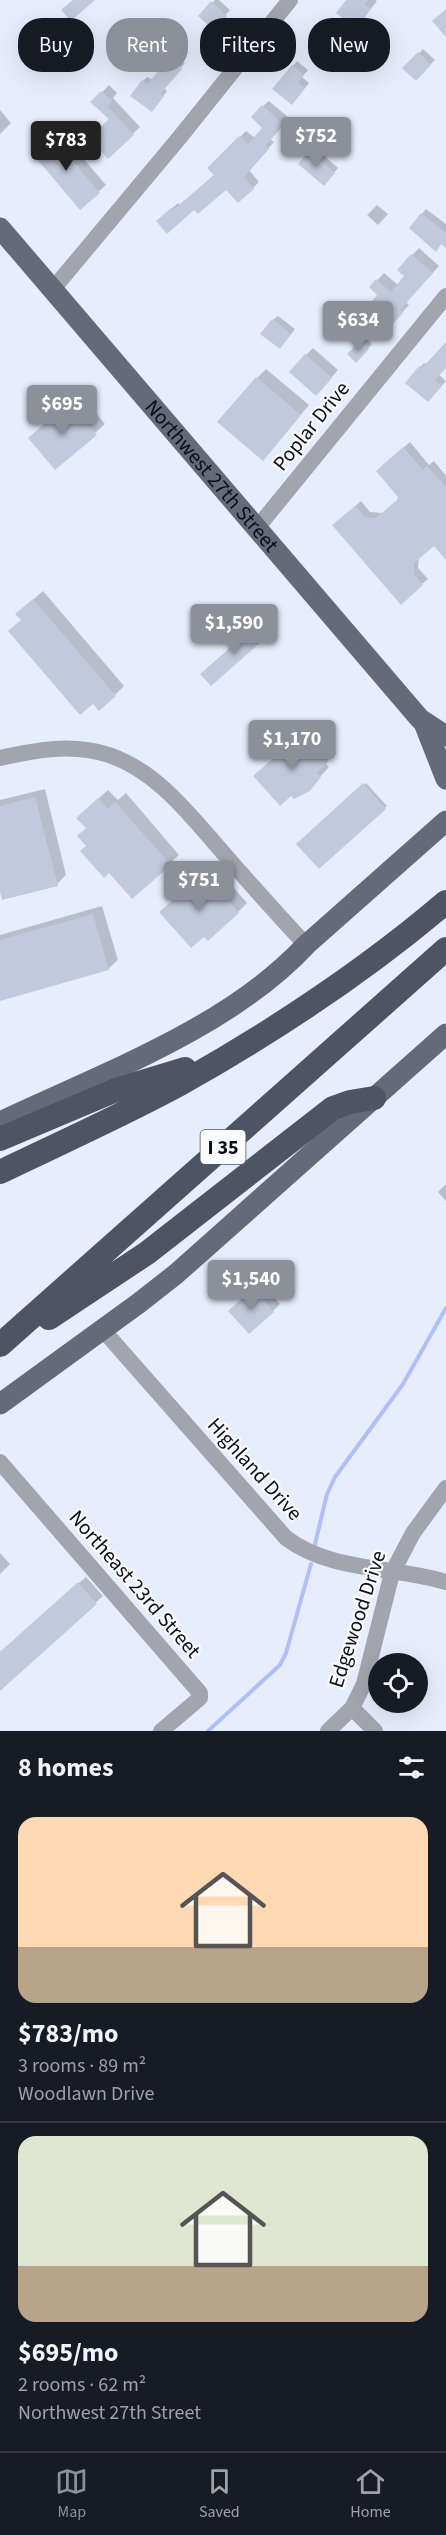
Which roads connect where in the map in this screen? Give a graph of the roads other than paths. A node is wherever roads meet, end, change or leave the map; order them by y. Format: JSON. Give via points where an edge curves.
{"nodes":[{"id":1,"x":290,"y":0,"type":"edge"},
{"id":2,"x":0,"y":228,"type":"edge"},
{"id":3,"x":53,"y":289,"type":"junction"},
{"id":4,"x":446,"y":296,"type":"edge"},
{"id":5,"x":257,"y":528,"type":"junction"},
{"id":6,"x":424,"y":723,"type":"junction"},
{"id":7,"x":446,"y":736,"type":"edge"},
{"id":8,"x":0,"y":758,"type":"edge"},
{"id":9,"x":446,"y":779,"type":"edge"},
{"id":10,"x":446,"y":821,"type":"edge"},
{"id":11,"x":446,"y":902,"type":"edge"},
{"id":12,"x":306,"y":945,"type":"junction"},
{"id":13,"x":446,"y":949,"type":"edge"},
{"id":14,"x":446,"y":1034,"type":"edge"},
{"id":15,"x":231,"y":1054,"type":"junction"},
{"id":16,"x":374,"y":1098,"type":"junction"},
{"id":17,"x":0,"y":1122,"type":"edge"},
{"id":18,"x":0,"y":1139,"type":"edge"},
{"id":19,"x":0,"y":1172,"type":"edge"},
{"id":20,"x":103,"y":1330,"type":"junction"},
{"id":21,"x":0,"y":1345,"type":"edge"},
{"id":22,"x":0,"y":1351,"type":"edge"},
{"id":23,"x":0,"y":1404,"type":"edge"},
{"id":24,"x":0,"y":1462,"type":"edge"},
{"id":25,"x":446,"y":1488,"type":"edge"},
{"id":26,"x":392,"y":1573,"type":"junction"},
{"id":27,"x":446,"y":1582,"type":"edge"},
{"id":28,"x":352,"y":1708,"type":"junction"},
{"id":29,"x":161,"y":1731,"type":"edge"},
{"id":30,"x":328,"y":1731,"type":"edge"},
{"id":31,"x":375,"y":1731,"type":"edge"}],
"edges":[{"from":1,"to":3,"type":"street"},
{"from":2,"to":3,"type":"main road","name":"Northwest 27th Street"},
{"from":3,"to":5,"type":"main road","name":"Northwest 27th Street"},
{"from":4,"to":5,"type":"street","name":"Poplar Drive"},
{"from":5,"to":6,"type":"main road","name":"Northwest 27th Street"},
{"from":6,"to":7,"type":"main road","name":"Northwest 27th Street"},
{"from":6,"to":9,"type":"main road","name":"Northwest 27th Street"},
{"from":8,"to":12,"type":"street","via":[[42,749],[74,748],[108,755],[141,772],[179,803]]},
{"from":10,"to":12,"type":"main road"},
{"from":11,"to":15,"type":"highway","via":[[345,981]]},
{"from":12,"to":17,"type":"main road","via":[[289,964],[213,1019]]},
{"from":13,"to":21,"type":"highway","number":"I 35"},
{"from":14,"to":16,"type":"main road"},
{"from":15,"to":18,"type":"highway","via":[[116,1090]]},
{"from":15,"to":19,"type":"highway","via":[[126,1112]]},
{"from":16,"to":20,"type":"main road","via":[[176,1274]]},
{"from":16,"to":22,"type":"highway","via":[[333,1107],[147,1253]]},
{"from":20,"to":23,"type":"main road"},
{"from":20,"to":26,"type":"street","name":"Highland Drive","via":[[286,1538],[314,1554]]},
{"from":24,"to":29,"type":"street","name":"Northeast 23rd Street","via":[[200,1694]]},
{"from":25,"to":26,"type":"street","name":"Edgewood Drive","via":[[413,1533]]},
{"from":26,"to":27,"type":"street","name":"Highland Drive"},
{"from":26,"to":28,"type":"street","name":"Edgewood Drive","via":[[368,1671]]},
{"from":28,"to":30,"type":"street","name":"Edgewood Drive"},
{"from":28,"to":31,"type":"street"}]}
